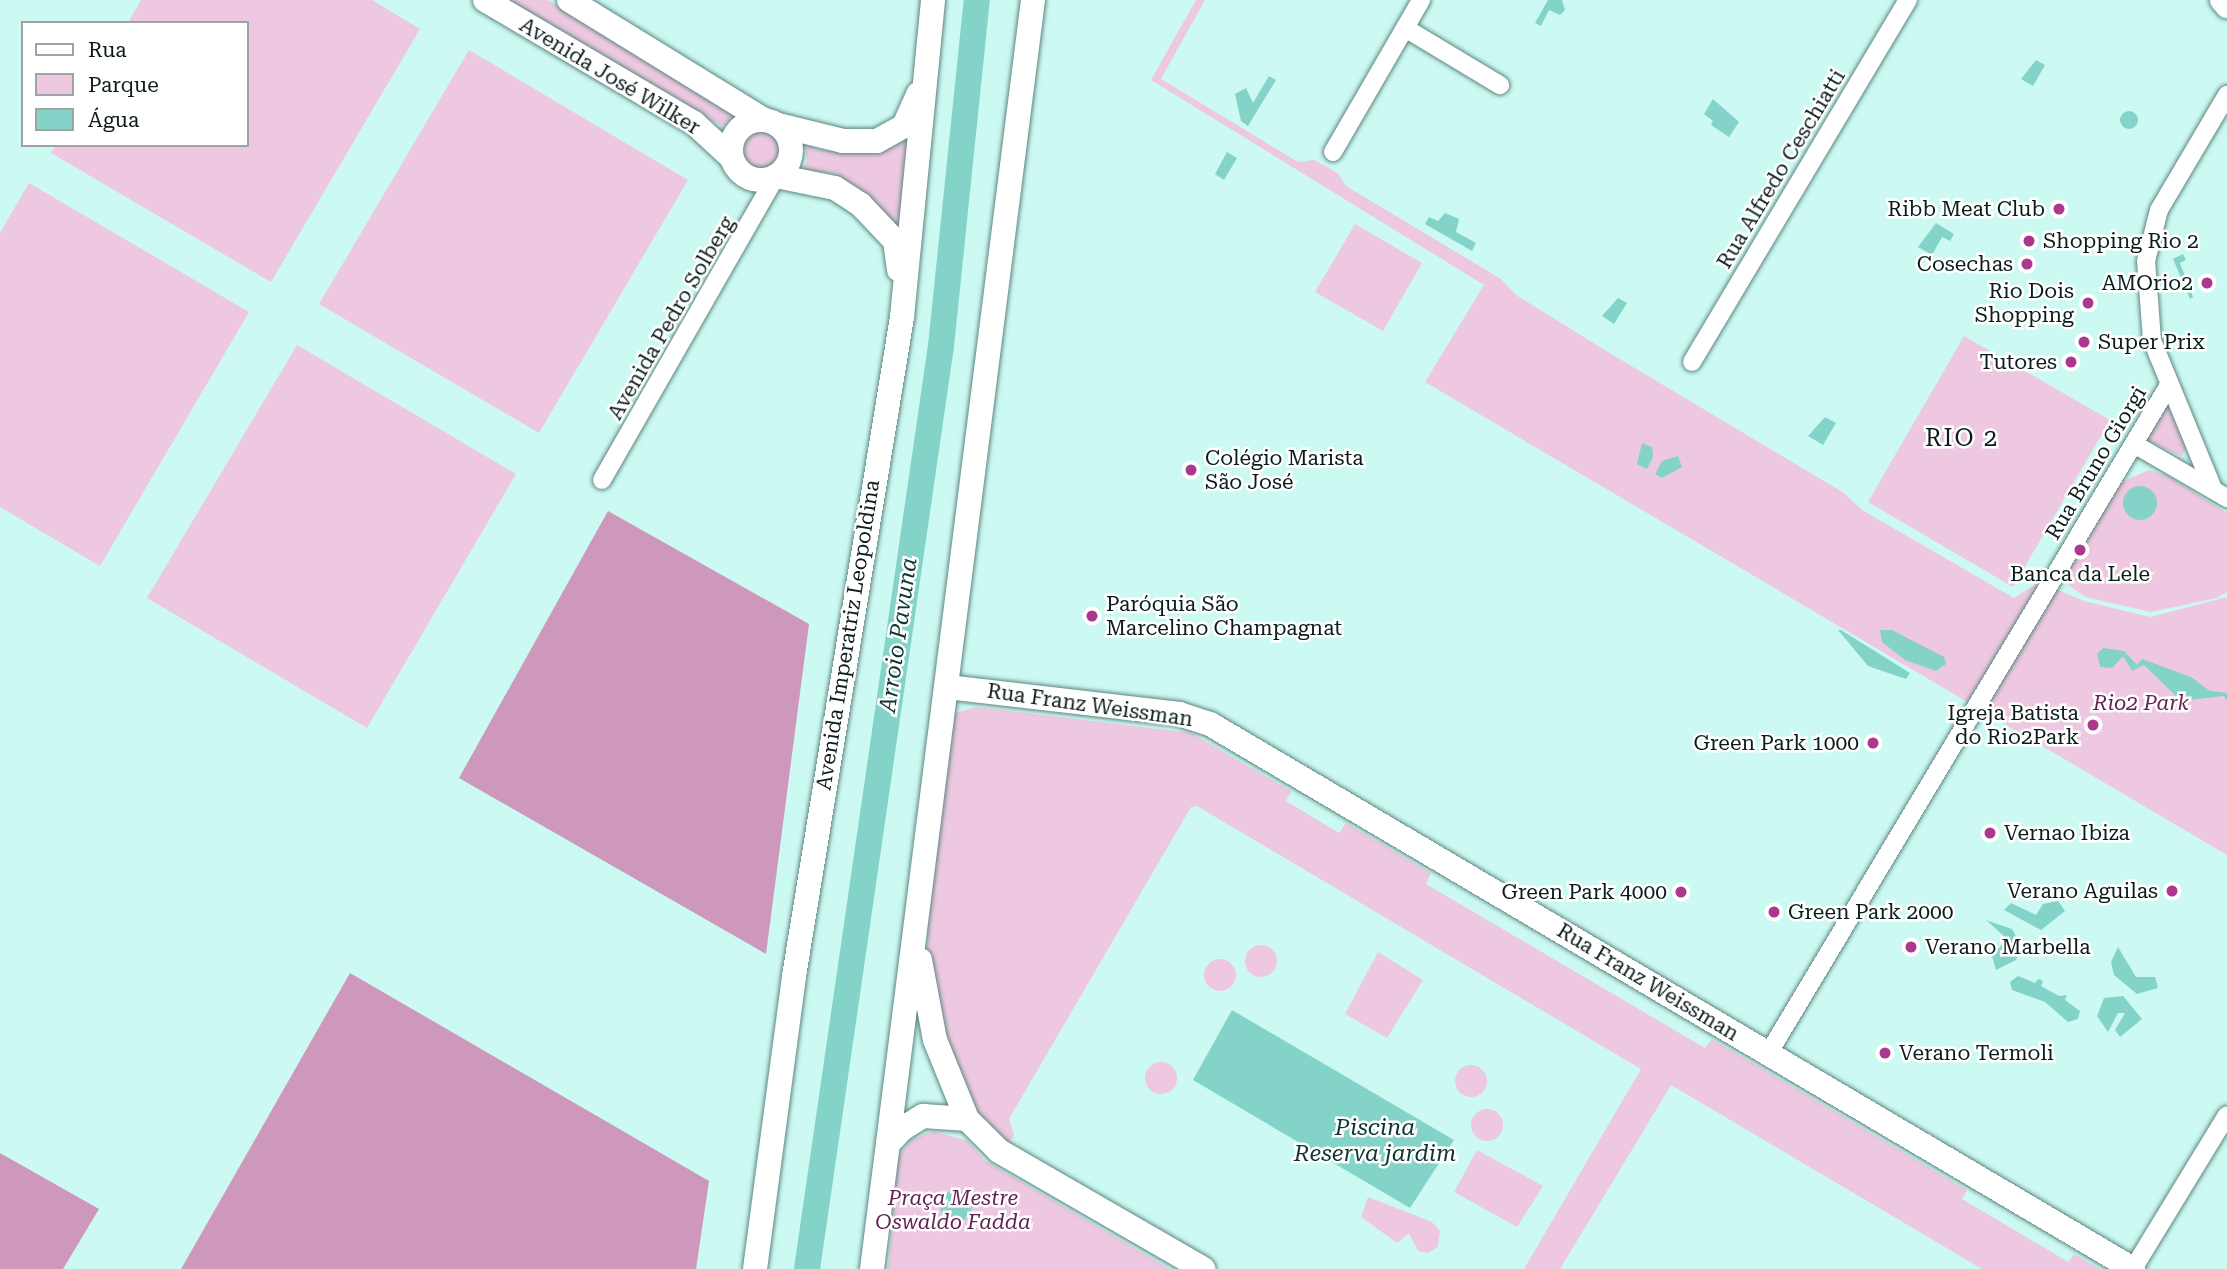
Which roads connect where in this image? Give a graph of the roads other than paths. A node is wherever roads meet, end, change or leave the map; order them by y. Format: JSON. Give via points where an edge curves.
{"nodes":[{"id":1,"x":485,"y":0,"type":"edge"},
{"id":2,"x":569,"y":0,"type":"edge"},
{"id":3,"x":933,"y":0,"type":"edge"},
{"id":4,"x":1033,"y":0,"type":"edge"},
{"id":5,"x":1422,"y":0,"type":"edge"},
{"id":6,"x":1908,"y":0,"type":"edge"},
{"id":7,"x":2222,"y":0,"type":"edge"},
{"id":8,"x":2227,"y":6,"type":"edge"},
{"id":9,"x":1405,"y":28,"type":"junction"},
{"id":10,"x":927,"y":62,"type":"junction"},
{"id":11,"x":1500,"y":85,"type":"dead end"},
{"id":12,"x":2227,"y":95,"type":"edge"},
{"id":13,"x":771,"y":122,"type":"junction"},
{"id":14,"x":1333,"y":152,"type":"dead end"},
{"id":15,"x":731,"y":157,"type":"junction"},
{"id":16,"x":776,"y":176,"type":"junction"},
{"id":17,"x":902,"y":317,"type":"junction"},
{"id":18,"x":1692,"y":362,"type":"dead end"},
{"id":19,"x":2169,"y":385,"type":"junction"},
{"id":20,"x":2134,"y":444,"type":"junction"},
{"id":21,"x":602,"y":480,"type":"dead end"},
{"id":22,"x":2220,"y":494,"type":"edge"},
{"id":23,"x":947,"y":687,"type":"junction"},
{"id":24,"x":916,"y":920,"type":"junction"},
{"id":25,"x":1768,"y":1054,"type":"junction"},
{"id":26,"x":2227,"y":1115,"type":"edge"},
{"id":27,"x":967,"y":1119,"type":"junction"},
{"id":28,"x":888,"y":1144,"type":"junction"},
{"id":29,"x":755,"y":1269,"type":"edge"},
{"id":30,"x":872,"y":1269,"type":"edge"},
{"id":31,"x":1203,"y":1269,"type":"edge"},
{"id":32,"x":2133,"y":1269,"type":"edge"}],
"edges":[{"from":1,"to":15,"type":"street","name":"Avenida José Wilker","via":[[694,122]]},
{"from":2,"to":13,"type":"street","name":"Avenida José Wilker"},
{"from":3,"to":10,"type":"street","name":"Avenida Imperatriz Leopoldina"},
{"from":4,"to":23,"type":"street"},
{"from":5,"to":9,"type":"street"},
{"from":6,"to":18,"type":"street","name":"Rua Alfredo Ceschiatti"},
{"from":7,"to":8,"type":"street"},
{"from":9,"to":11,"type":"street"},
{"from":9,"to":14,"type":"street"},
{"from":10,"to":13,"type":"street","name":"Avenida José Wilker","via":[[910,118],[886,138],[842,141]]},
{"from":10,"to":17,"type":"street","name":"Avenida Imperatriz Leopoldina"},
{"from":12,"to":19,"type":"street","name":"Rua Bruno Giorgi","via":[[2164,199],[2146,261],[2148,325]]},
{"from":13,"to":15,"type":"street","via":[[738,130]]},
{"from":13,"to":16,"type":"street","via":[[789,138],[791,156]]},
{"from":15,"to":16,"type":"street","via":[[749,178]]},
{"from":16,"to":17,"type":"street","via":[[835,188],[890,234],[898,250]]},
{"from":16,"to":21,"type":"street","name":"Avenida Pedro Solberg"},
{"from":17,"to":29,"type":"street","name":"Avenida Imperatriz Leopoldina","via":[[797,951]]},
{"from":19,"to":20,"type":"street","name":"Rua Bruno Giorgi"},
{"from":19,"to":22,"type":"street"},
{"from":20,"to":22,"type":"street"},
{"from":20,"to":25,"type":"street","name":"Rua Bruno Giorgi"},
{"from":23,"to":24,"type":"street"},
{"from":23,"to":25,"type":"street","name":"Rua Franz Weissman","via":[[1179,714],[1210,724]]},
{"from":24,"to":27,"type":"street","via":[[924,993],[935,1040]]},
{"from":24,"to":28,"type":"street"},
{"from":25,"to":32,"type":"street","name":"Rua Franz Weissman"},
{"from":26,"to":32,"type":"street"},
{"from":27,"to":28,"type":"street","via":[[923,1116]]},
{"from":27,"to":31,"type":"street","via":[[999,1151]]},
{"from":28,"to":30,"type":"street"}]}
